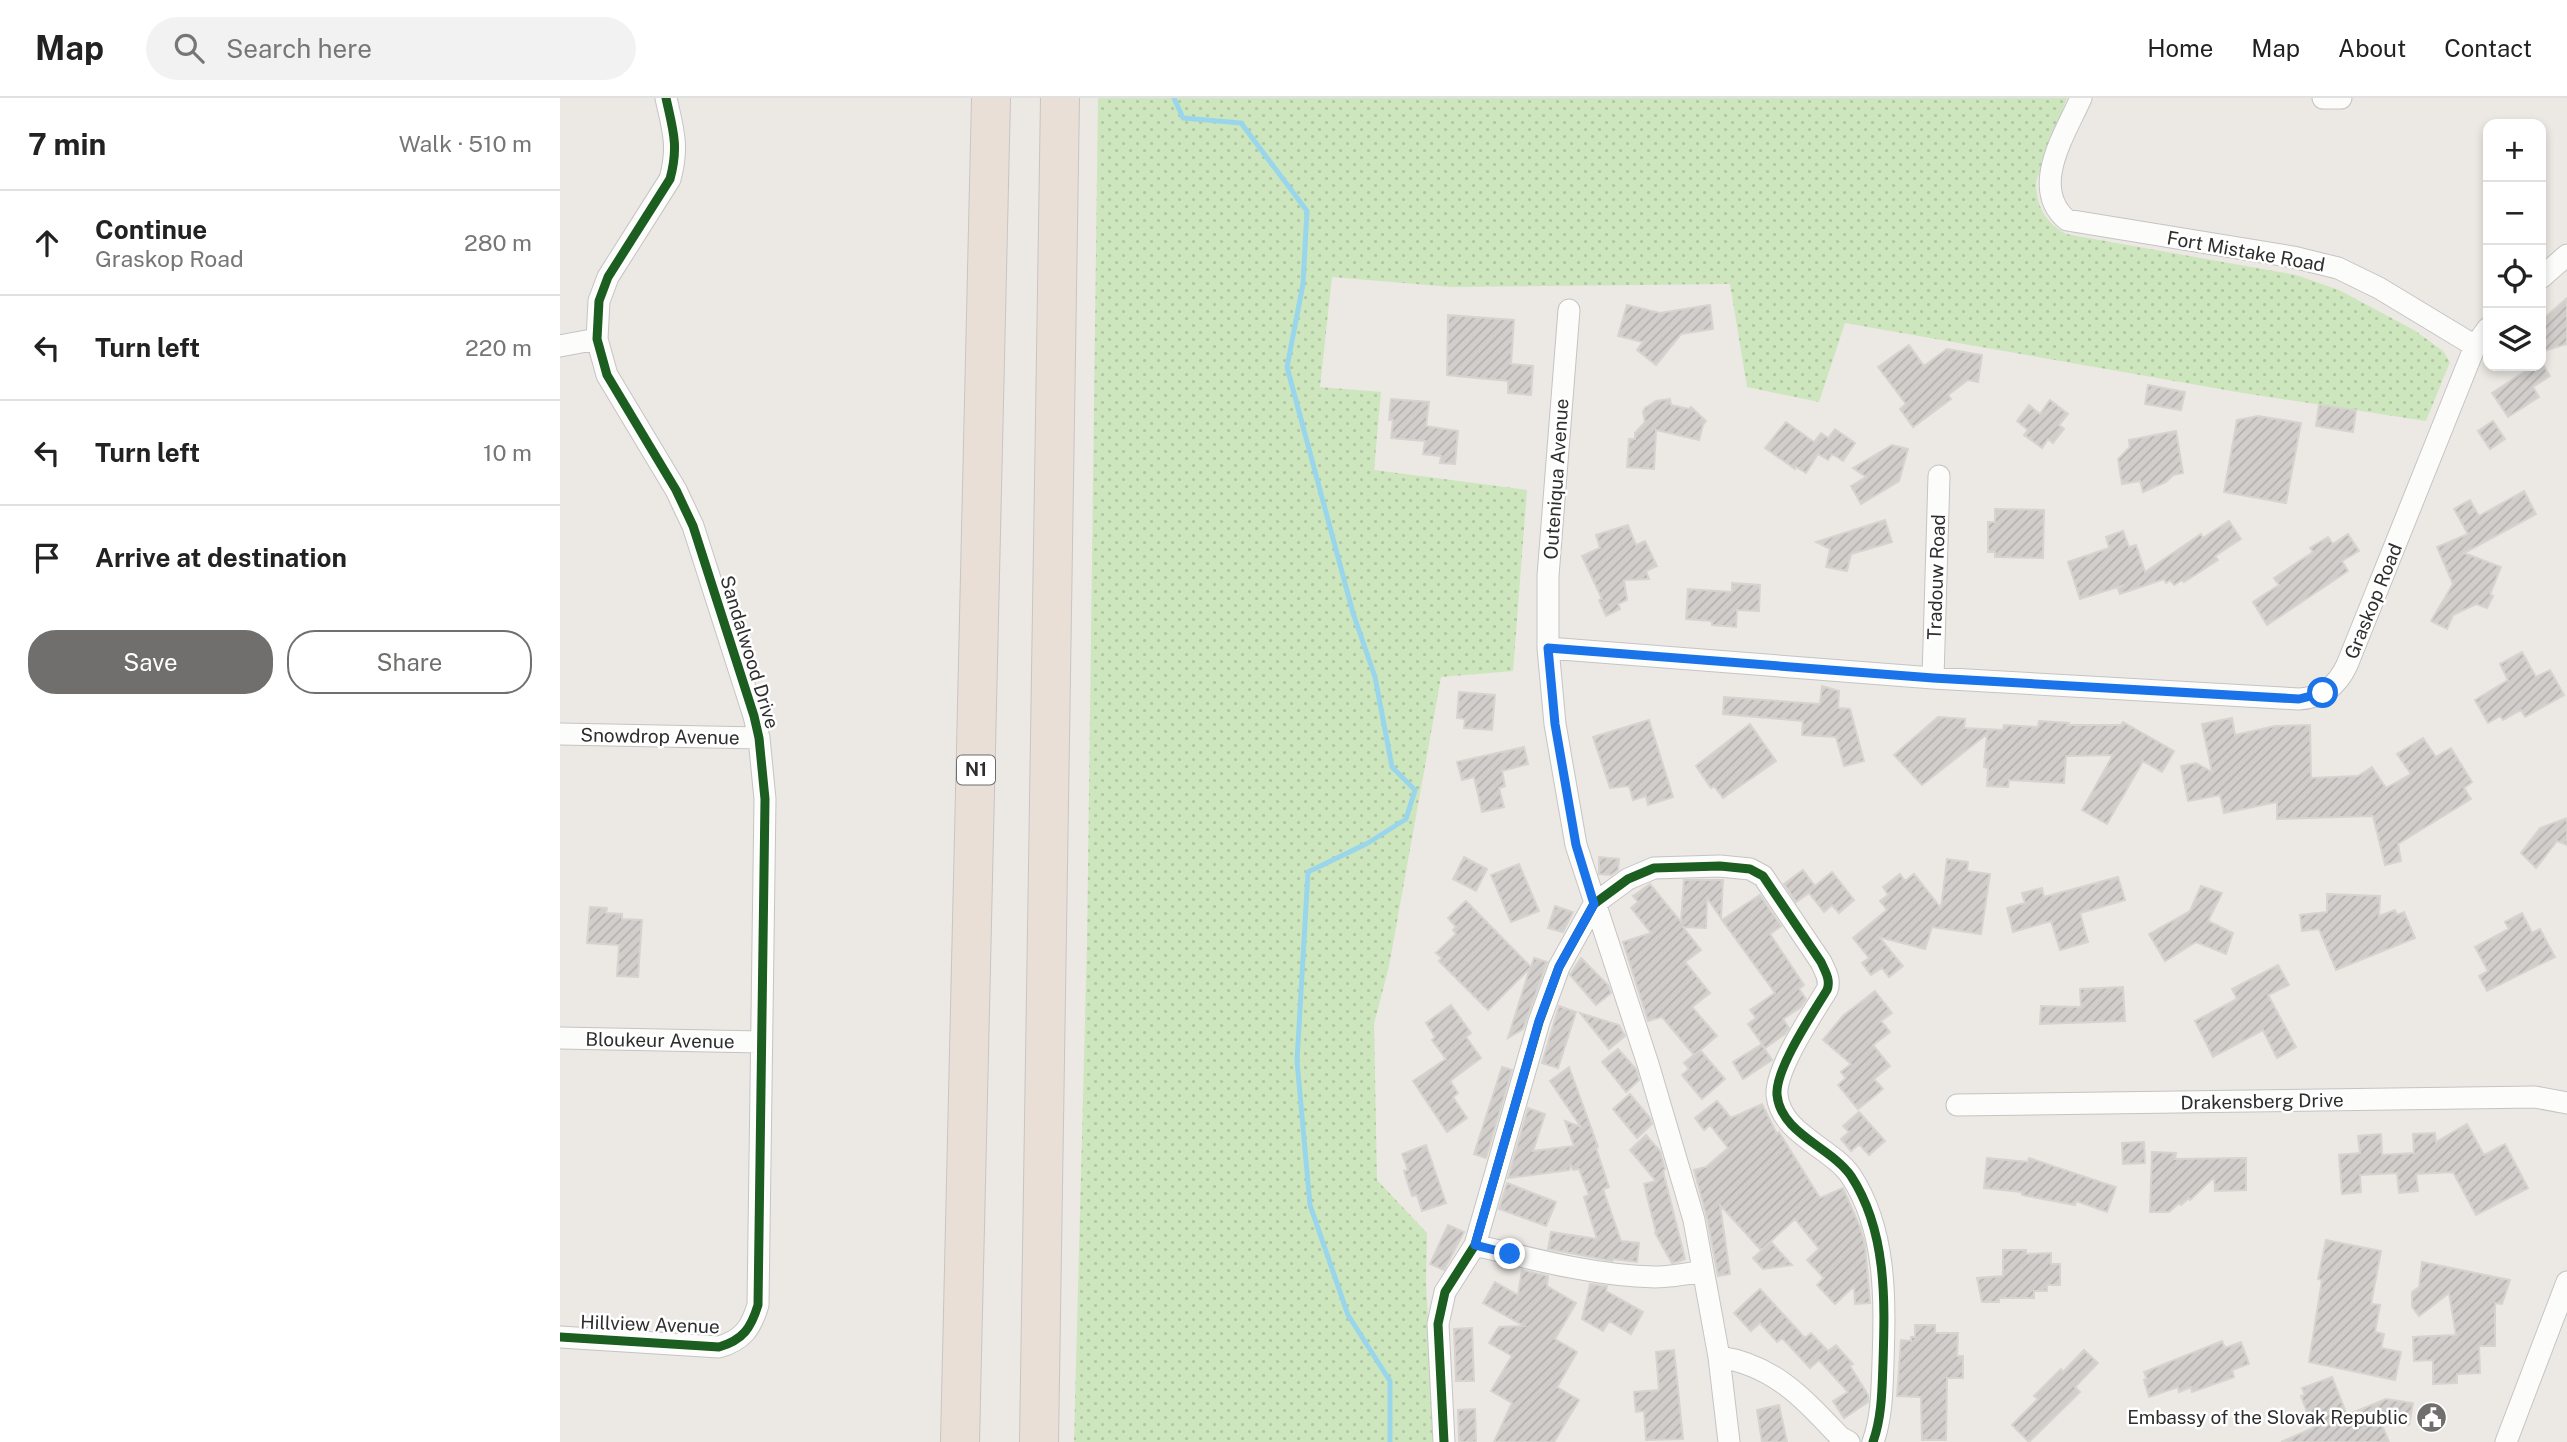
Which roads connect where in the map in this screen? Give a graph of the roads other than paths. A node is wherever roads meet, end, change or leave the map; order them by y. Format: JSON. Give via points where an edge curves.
{"nodes":[{"id":1,"x":666,"y":98,"type":"edge"},
{"id":2,"x":991,"y":98,"type":"edge"},
{"id":3,"x":1060,"y":98,"type":"edge"},
{"id":4,"x":2081,"y":98,"type":"edge"},
{"id":5,"x":2323,"y":98,"type":"edge"},
{"id":6,"x":2341,"y":98,"type":"edge"},
{"id":7,"x":2567,"y":255,"type":"edge"},
{"id":8,"x":2546,"y":274,"type":"edge"},
{"id":9,"x":1569,"y":310,"type":"dead end"},
{"id":10,"x":2483,"y":335,"type":"edge"},
{"id":11,"x":597,"y":339,"type":"junction"},
{"id":12,"x":560,"y":346,"type":"edge"},
{"id":13,"x":2475,"y":346,"type":"junction"},
{"id":14,"x":1939,"y":476,"type":"dead end"},
{"id":15,"x":1548,"y":648,"type":"junction"},
{"id":16,"x":1933,"y":678,"type":"junction"},
{"id":17,"x":560,"y":734,"type":"edge"},
{"id":18,"x":759,"y":738,"type":"junction"},
{"id":19,"x":1594,"y":904,"type":"junction"},
{"id":20,"x":560,"y":1038,"type":"edge"},
{"id":21,"x":761,"y":1042,"type":"junction"},
{"id":22,"x":2567,"y":1103,"type":"edge"},
{"id":23,"x":1957,"y":1105,"type":"dead end"},
{"id":24,"x":1475,"y":1245,"type":"junction"},
{"id":25,"x":1703,"y":1271,"type":"junction"},
{"id":26,"x":2567,"y":1282,"type":"edge"},
{"id":27,"x":758,"y":1305,"type":"joint"},
{"id":28,"x":560,"y":1337,"type":"edge"},
{"id":29,"x":1719,"y":1357,"type":"junction"},
{"id":30,"x":960,"y":1442,"type":"edge"},
{"id":31,"x":1039,"y":1442,"type":"edge"},
{"id":32,"x":1444,"y":1442,"type":"edge"},
{"id":33,"x":1729,"y":1442,"type":"edge"},
{"id":34,"x":1849,"y":1442,"type":"edge"},
{"id":35,"x":1873,"y":1442,"type":"edge"},
{"id":36,"x":2506,"y":1442,"type":"edge"}],
"edges":[{"from":1,"to":11,"type":"street","name":"Sandalwood Drive","via":[[676,143],[670,179],[608,277],[599,301]]},
{"from":2,"to":30,"type":"highway","number":"N1"},
{"from":3,"to":31,"type":"highway"},
{"from":4,"to":13,"type":"street","name":"Fort Mistake Road","via":[[2059,150],[2049,189],[2051,201],[2067,220],[2338,268]]},
{"from":5,"to":6,"type":"street"},
{"from":7,"to":8,"type":"street"},
{"from":9,"to":15,"type":"street","name":"Outeniqua Avenue","via":[[1548,576]]},
{"from":10,"to":13,"type":"street","name":"Graskop Road"},
{"from":11,"to":12,"type":"street"},
{"from":11,"to":18,"type":"street","name":"Sandalwood Drive","via":[[607,375],[676,491],[692,527]]},
{"from":13,"to":16,"type":"street","name":"Graskop Road","via":[[2347,665],[2330,689],[2299,699]]},
{"from":14,"to":16,"type":"street","name":"Tradouw Road"},
{"from":15,"to":16,"type":"street","name":"Graskop Road"},
{"from":15,"to":19,"type":"street","name":"Outeniqua Avenue","via":[[1555,724],[1576,845]]},
{"from":17,"to":18,"type":"street","name":"Snowdrop Avenue"},
{"from":18,"to":21,"type":"street","name":"Sandalwood Drive","via":[[765,799]]},
{"from":19,"to":24,"type":"street","via":[[1559,967],[1539,1021]]},
{"from":19,"to":25,"type":"street","name":"Outeniqua Avenue","via":[[1675,1148]]},
{"from":19,"to":35,"type":"street","via":[[1628,879],[1654,868],[1720,866],[1757,871],[1770,883],[1821,962],[1829,984],[1783,1070],[1777,1097],[1794,1127],[1851,1177],[1875,1231],[1884,1326],[1882,1392]]},
{"from":20,"to":21,"type":"street","name":"Bloukeur Avenue"},
{"from":21,"to":27,"type":"street","name":"Sandalwood Drive"},
{"from":22,"to":23,"type":"street","name":"Drakensberg Drive","via":[[2535,1097]]},
{"from":24,"to":25,"type":"street","via":[[1638,1276]]},
{"from":24,"to":32,"type":"street","via":[[1445,1292],[1440,1316]]},
{"from":25,"to":29,"type":"street","name":"Outeniqua Avenue"},
{"from":26,"to":36,"type":"street"},
{"from":27,"to":28,"type":"street","name":"Hillview Avenue","via":[[752,1325],[742,1337],[719,1347]]},
{"from":29,"to":33,"type":"street","name":"Outeniqua Avenue"},
{"from":29,"to":34,"type":"street","via":[[1755,1365],[1783,1382]]}]}
